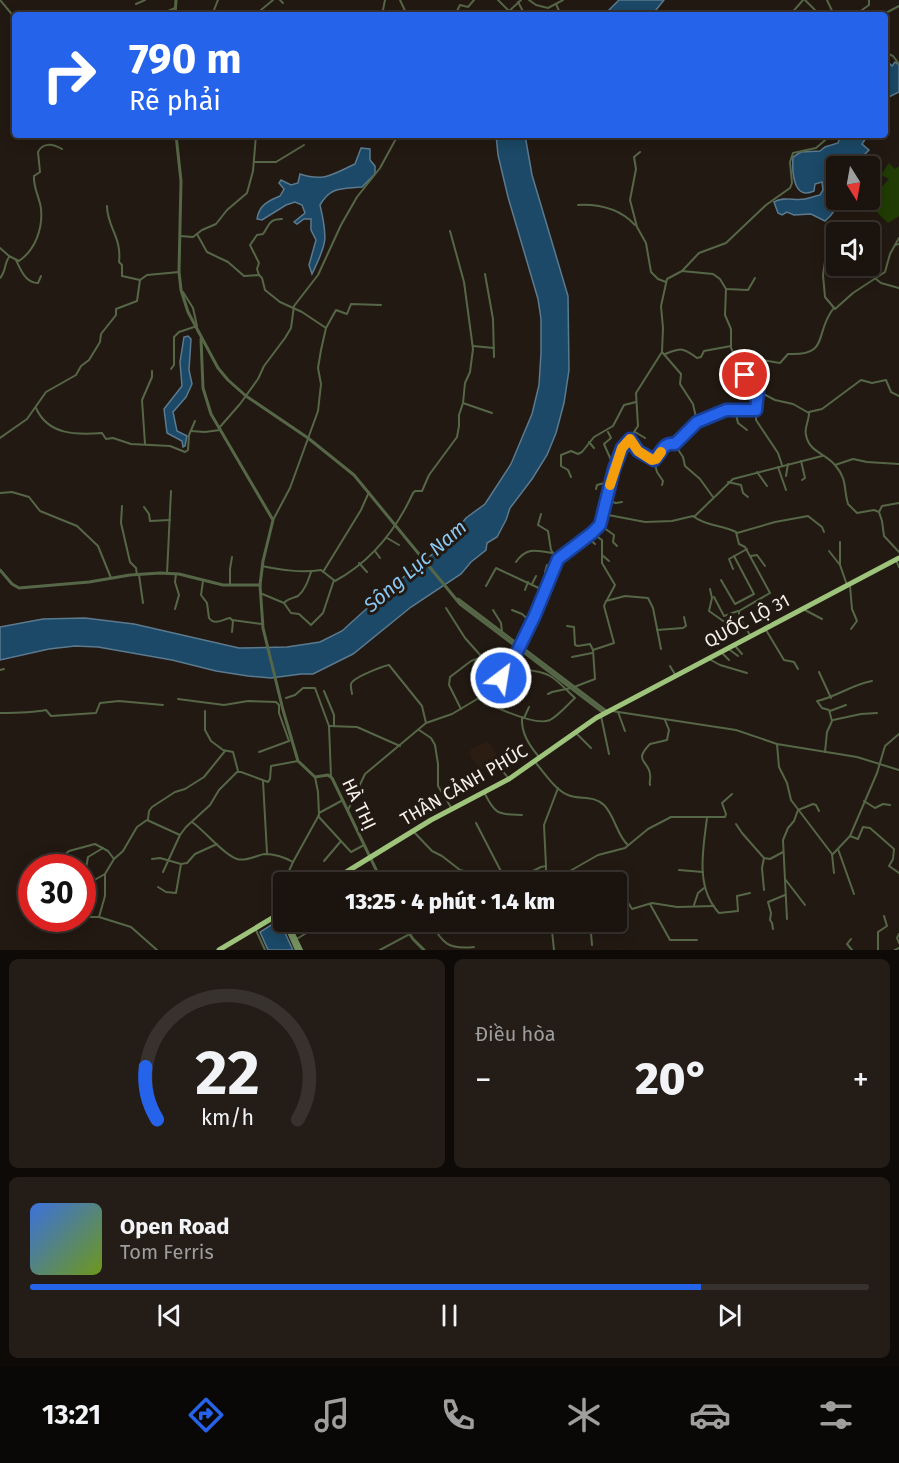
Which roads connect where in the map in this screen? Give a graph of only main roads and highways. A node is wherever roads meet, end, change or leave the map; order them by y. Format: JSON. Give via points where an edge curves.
{"nodes":[{"id":1,"x":897,"y":559,"type":"edge"},
{"id":2,"x":603,"y":713,"type":"joint"},
{"id":3,"x":351,"y":872,"type":"edge"},
{"id":4,"x":273,"y":917,"type":"edge"},
{"id":5,"x":290,"y":932,"type":"edge"},
{"id":6,"x":219,"y":950,"type":"edge"},
{"id":7,"x":299,"y":950,"type":"edge"}],
"edges":[{"from":1,"to":2,"type":"highway","name":"QUỐC LỘ 31","via":[[618,710]]},
{"from":2,"to":3,"type":"highway","name":"THÂN CẢNH PHÚC","via":[[508,779],[413,831]]},
{"from":4,"to":6,"type":"highway"},
{"from":5,"to":7,"type":"main road"}]}
